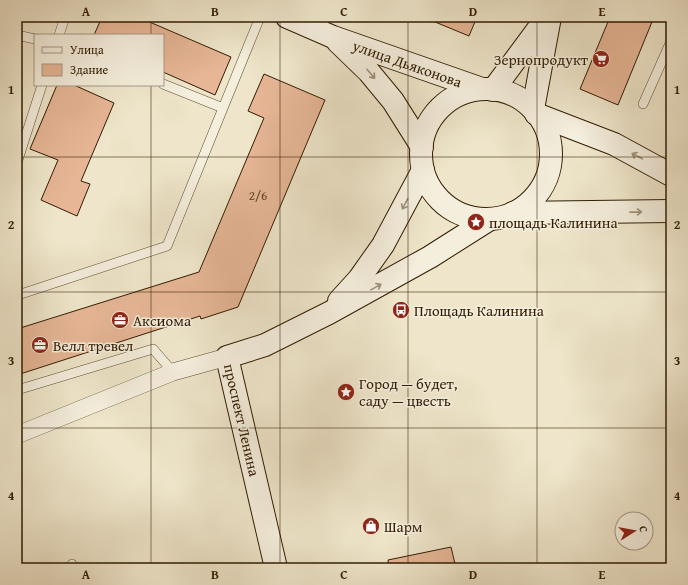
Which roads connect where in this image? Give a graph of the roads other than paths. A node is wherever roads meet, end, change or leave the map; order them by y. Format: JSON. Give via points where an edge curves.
{"nodes":[{"id":1,"x":65,"y":17,"type":"edge"},
{"id":2,"x":260,"y":17,"type":"edge"},
{"id":3,"x":287,"y":17,"type":"edge"},
{"id":4,"x":548,"y":17,"type":"edge"},
{"id":5,"x":326,"y":28,"type":"edge"},
{"id":6,"x":59,"y":34,"type":"edge"},
{"id":7,"x":17,"y":35,"type":"edge"},
{"id":8,"x":34,"y":39,"type":"edge"},
{"id":9,"x":671,"y":41,"type":"edge"},
{"id":10,"x":164,"y":84,"type":"edge"},
{"id":11,"x":42,"y":86,"type":"edge"},
{"id":12,"x":488,"y":89,"type":"junction"},
{"id":13,"x":643,"y":104,"type":"dead end"},
{"id":14,"x":223,"y":108,"type":"junction"},
{"id":15,"x":535,"y":111,"type":"junction"},
{"id":16,"x":422,"y":147,"type":"junction"},
{"id":17,"x":17,"y":163,"type":"edge"},
{"id":18,"x":423,"y":170,"type":"junction"},
{"id":19,"x":671,"y":174,"type":"edge"},
{"id":20,"x":671,"y":211,"type":"edge"},
{"id":21,"x":512,"y":213,"type":"junction"},
{"id":22,"x":490,"y":219,"type":"junction"},
{"id":23,"x":17,"y":288,"type":"edge"},
{"id":24,"x":329,"y":313,"type":"junction"},
{"id":25,"x":227,"y":357,"type":"junction"},
{"id":26,"x":173,"y":372,"type":"junction"},
{"id":27,"x":17,"y":390,"type":"edge"},
{"id":28,"x":17,"y":435,"type":"edge"},
{"id":29,"x":276,"y":568,"type":"edge"}],
"edges":[{"from":1,"to":6,"type":"lane"},
{"from":2,"to":14,"type":"lane"},
{"from":3,"to":5,"type":"main road","name":"улица Дьяконова"},
{"from":4,"to":12,"type":"main road"},
{"from":4,"to":15,"type":"main road"},
{"from":5,"to":12,"type":"main road","name":"улица Дьяконова"},
{"from":5,"to":16,"type":"main road","name":"улица Дьяконова","one_way":true,"via":[[393,101]]},
{"from":7,"to":8,"type":"lane"},
{"from":9,"to":13,"type":"lane"},
{"from":10,"to":14,"type":"lane"},
{"from":11,"to":17,"type":"lane"},
{"from":12,"to":15,"type":"main road","via":[[515,96]]},
{"from":12,"to":16,"type":"main road","via":[[460,95],[441,107],[428,126]]},
{"from":14,"to":23,"type":"lane","via":[[167,246],[21,294]]},
{"from":19,"to":15,"type":"main road","one_way":true,"via":[[614,144]]},
{"from":15,"to":21,"type":"main road","via":[[549,139],[551,161],[544,183],[538,192],[522,208]]},
{"from":16,"to":18,"type":"main road"},
{"from":18,"to":22,"type":"main road","via":[[432,190],[448,206],[468,216]]},
{"from":18,"to":24,"type":"main road","name":"проспект Ленина","one_way":true,"via":[[382,245],[359,279]]},
{"from":21,"to":20,"type":"main road","one_way":true},
{"from":21,"to":22,"type":"main road"},
{"from":24,"to":22,"type":"main road","name":"проспект Ленина","one_way":true,"via":[[430,257]]},
{"from":24,"to":25,"type":"main road","name":"проспект Ленина","via":[[265,345]]},
{"from":25,"to":26,"type":"street"},
{"from":25,"to":29,"type":"main road","name":"проспект Ленина"},
{"from":26,"to":27,"type":"lane","via":[[153,349]]},
{"from":26,"to":28,"type":"street"}]}
